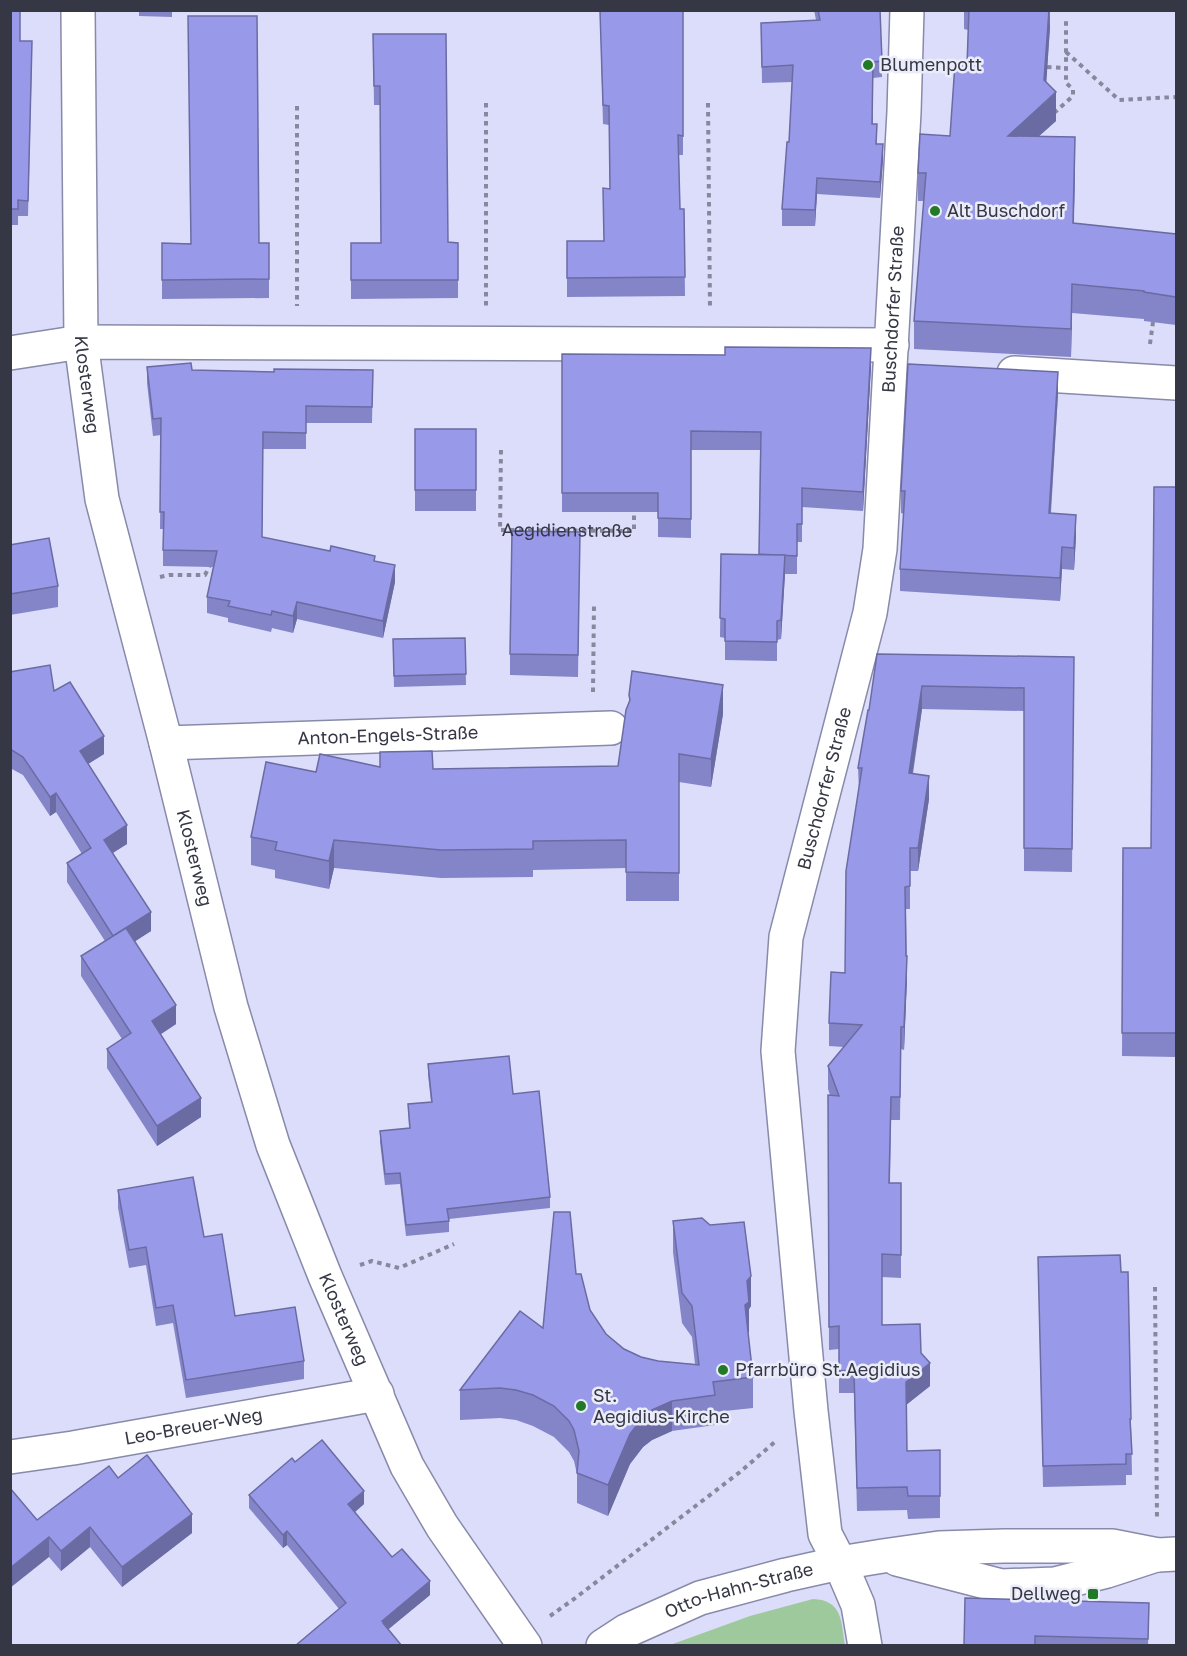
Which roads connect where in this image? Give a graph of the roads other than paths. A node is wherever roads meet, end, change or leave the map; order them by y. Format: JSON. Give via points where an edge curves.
{"nodes":[{"id":1,"x":78,"y":10,"type":"edge"},
{"id":2,"x":907,"y":10,"type":"edge"},
{"id":3,"x":81,"y":342,"type":"junction"},
{"id":4,"x":10,"y":353,"type":"edge"},
{"id":5,"x":899,"y":360,"type":"junction"},
{"id":6,"x":983,"y":372,"type":"edge"},
{"id":7,"x":1176,"y":383,"type":"edge"},
{"id":8,"x":602,"y":728,"type":"road end"},
{"id":9,"x":166,"y":743,"type":"junction"},
{"id":10,"x":376,"y":1394,"type":"junction"},
{"id":11,"x":10,"y":1457,"type":"edge"},
{"id":12,"x":1167,"y":1554,"type":"edge"},
{"id":13,"x":840,"y":1563,"type":"junction"},
{"id":14,"x":521,"y":1641,"type":"edge"},
{"id":15,"x":603,"y":1646,"type":"edge"},
{"id":16,"x":866,"y":1646,"type":"edge"}],
"edges":[{"from":1,"to":3,"type":"street","name":"Klosterweg"},
{"from":2,"to":5,"type":"street","name":"Buschdorfer Straße"},
{"from":3,"to":4,"type":"street"},
{"from":3,"to":5,"type":"street","via":[[711,345]]},
{"from":3,"to":9,"type":"street","name":"Klosterweg","via":[[102,499]]},
{"from":5,"to":13,"type":"street","name":"Buschdorfer Straße","via":[[870,613],[786,937],[778,1051],[825,1533]]},
{"from":6,"to":7,"type":"street"},
{"from":8,"to":9,"type":"street","name":"Anton-Engels-Straße"},
{"from":9,"to":10,"type":"street","name":"Klosterweg","via":[[231,1007],[273,1145]]},
{"from":10,"to":11,"type":"street","name":"Leo-Breuer-Weg"},
{"from":10,"to":14,"type":"street","name":"Klosterweg","via":[[407,1466],[442,1526]]},
{"from":12,"to":13,"type":"street","name":"Otto-Hahn-Straße","via":[[1112,1546],[939,1548]]},
{"from":13,"to":15,"type":"street","name":"Otto-Hahn-Straße","via":[[700,1598],[626,1631]]},
{"from":13,"to":16,"type":"street","via":[[858,1605]]}]}
